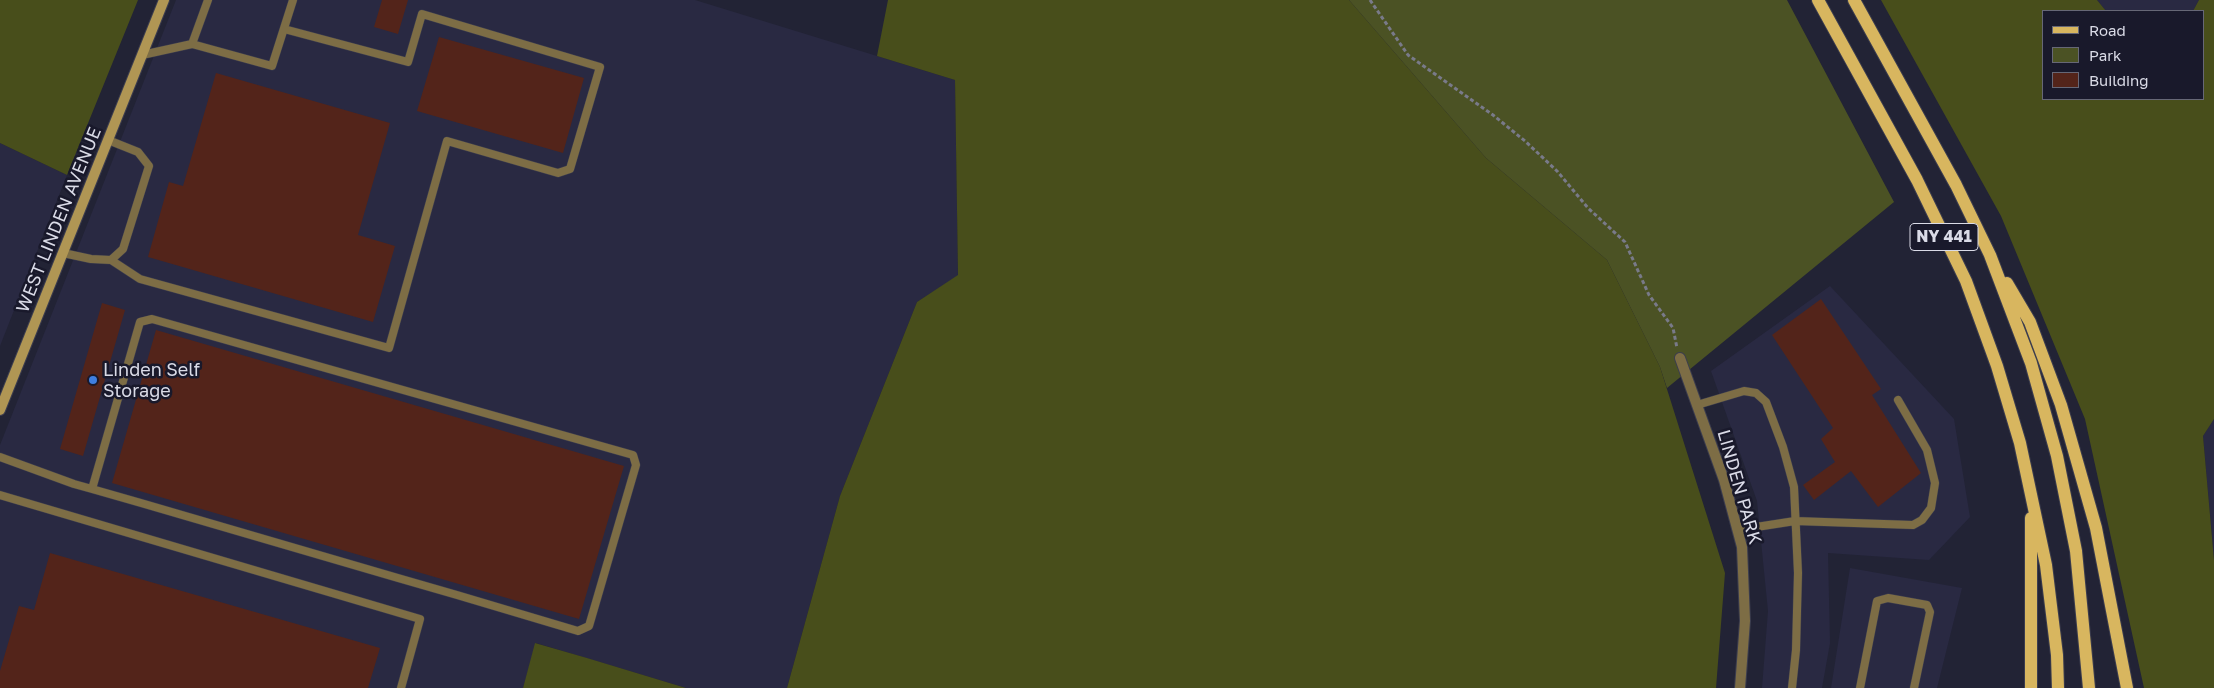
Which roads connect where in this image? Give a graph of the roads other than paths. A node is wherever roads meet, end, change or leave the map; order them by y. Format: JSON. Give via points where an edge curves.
{"nodes":[{"id":1,"x":164,"y":0,"type":"edge"},
{"id":2,"x":208,"y":0,"type":"edge"},
{"id":3,"x":292,"y":0,"type":"edge"},
{"id":4,"x":1818,"y":0,"type":"edge"},
{"id":5,"x":1854,"y":0,"type":"edge"},
{"id":6,"x":284,"y":29,"type":"junction"},
{"id":7,"x":192,"y":44,"type":"junction"},
{"id":8,"x":142,"y":55,"type":"junction"},
{"id":9,"x":108,"y":140,"type":"junction"},
{"id":10,"x":63,"y":253,"type":"junction"},
{"id":11,"x":1990,"y":255,"type":"junction"},
{"id":12,"x":111,"y":260,"type":"junction"},
{"id":13,"x":1680,"y":358,"type":"road end"},
{"id":14,"x":1898,"y":400,"type":"dead end"},
{"id":15,"x":1697,"y":405,"type":"junction"},
{"id":16,"x":0,"y":410,"type":"edge"},
{"id":17,"x":0,"y":457,"type":"edge"},
{"id":18,"x":92,"y":489,"type":"junction"},
{"id":19,"x":2031,"y":490,"type":"junction"},
{"id":20,"x":0,"y":495,"type":"edge"},
{"id":21,"x":1795,"y":521,"type":"junction"},
{"id":22,"x":1737,"y":530,"type":"junction"},
{"id":23,"x":402,"y":688,"type":"edge"},
{"id":24,"x":1740,"y":688,"type":"edge"},
{"id":25,"x":1792,"y":688,"type":"edge"},
{"id":26,"x":1860,"y":688,"type":"edge"},
{"id":27,"x":1914,"y":688,"type":"edge"},
{"id":28,"x":2031,"y":688,"type":"edge"},
{"id":29,"x":2058,"y":688,"type":"edge"},
{"id":30,"x":2089,"y":688,"type":"edge"},
{"id":31,"x":2127,"y":688,"type":"edge"}],
"edges":[{"from":1,"to":8,"type":"main road","name":"WEST LINDEN AVENUE"},
{"from":2,"to":7,"type":"lane"},
{"from":3,"to":6,"type":"lane"},
{"from":4,"to":19,"type":"main road","number":"NY 441","via":[[1917,180],[1966,281],[1997,366]]},
{"from":5,"to":11,"type":"main road","number":"NY 441","via":[[1956,185]]},
{"from":6,"to":7,"type":"lane","via":[[272,66]]},
{"from":6,"to":12,"type":"lane","via":[[408,62],[422,14],[600,67],[570,169],[558,173],[447,141],[389,348],[140,279]]},
{"from":7,"to":8,"type":"lane"},
{"from":8,"to":9,"type":"main road","name":"WEST LINDEN AVENUE"},
{"from":9,"to":10,"type":"main road","name":"WEST LINDEN AVENUE"},
{"from":9,"to":12,"type":"lane","via":[[138,152],[149,166],[123,249]]},
{"from":10,"to":12,"type":"lane"},
{"from":10,"to":16,"type":"main road","name":"WEST LINDEN AVENUE"},
{"from":11,"to":30,"type":"main road","number":"NY 441","via":[[2031,363],[2057,456],[2076,551]]},
{"from":11,"to":31,"type":"main road","via":[[2030,322],[2061,406],[2096,528]]},
{"from":13,"to":15,"type":"street","name":"LINDEN PARK"},
{"from":14,"to":21,"type":"lane","via":[[1927,450],[1935,483],[1932,508],[1922,520],[1913,526]]},
{"from":15,"to":21,"type":"lane","via":[[1744,391],[1756,393],[1766,402],[1794,486]]},
{"from":15,"to":22,"type":"street","name":"LINDEN PARK","via":[[1724,480]]},
{"from":17,"to":18,"type":"lane","via":[[44,475]]},
{"from":18,"to":18,"type":"lane","via":[[578,631],[589,626],[636,460],[633,455],[152,318],[140,322]]},
{"from":19,"to":28,"type":"main road"},
{"from":19,"to":29,"type":"main road","number":"NY 441","via":[[2046,565]]},
{"from":20,"to":23,"type":"lane","via":[[420,619]]},
{"from":21,"to":22,"type":"lane"},
{"from":21,"to":25,"type":"lane","via":[[1798,573]]},
{"from":22,"to":24,"type":"street","name":"LINDEN PARK","via":[[1742,547],[1745,621]]},
{"from":26,"to":27,"type":"lane","via":[[1877,601],[1888,598],[1927,606],[1930,612]]}]}
